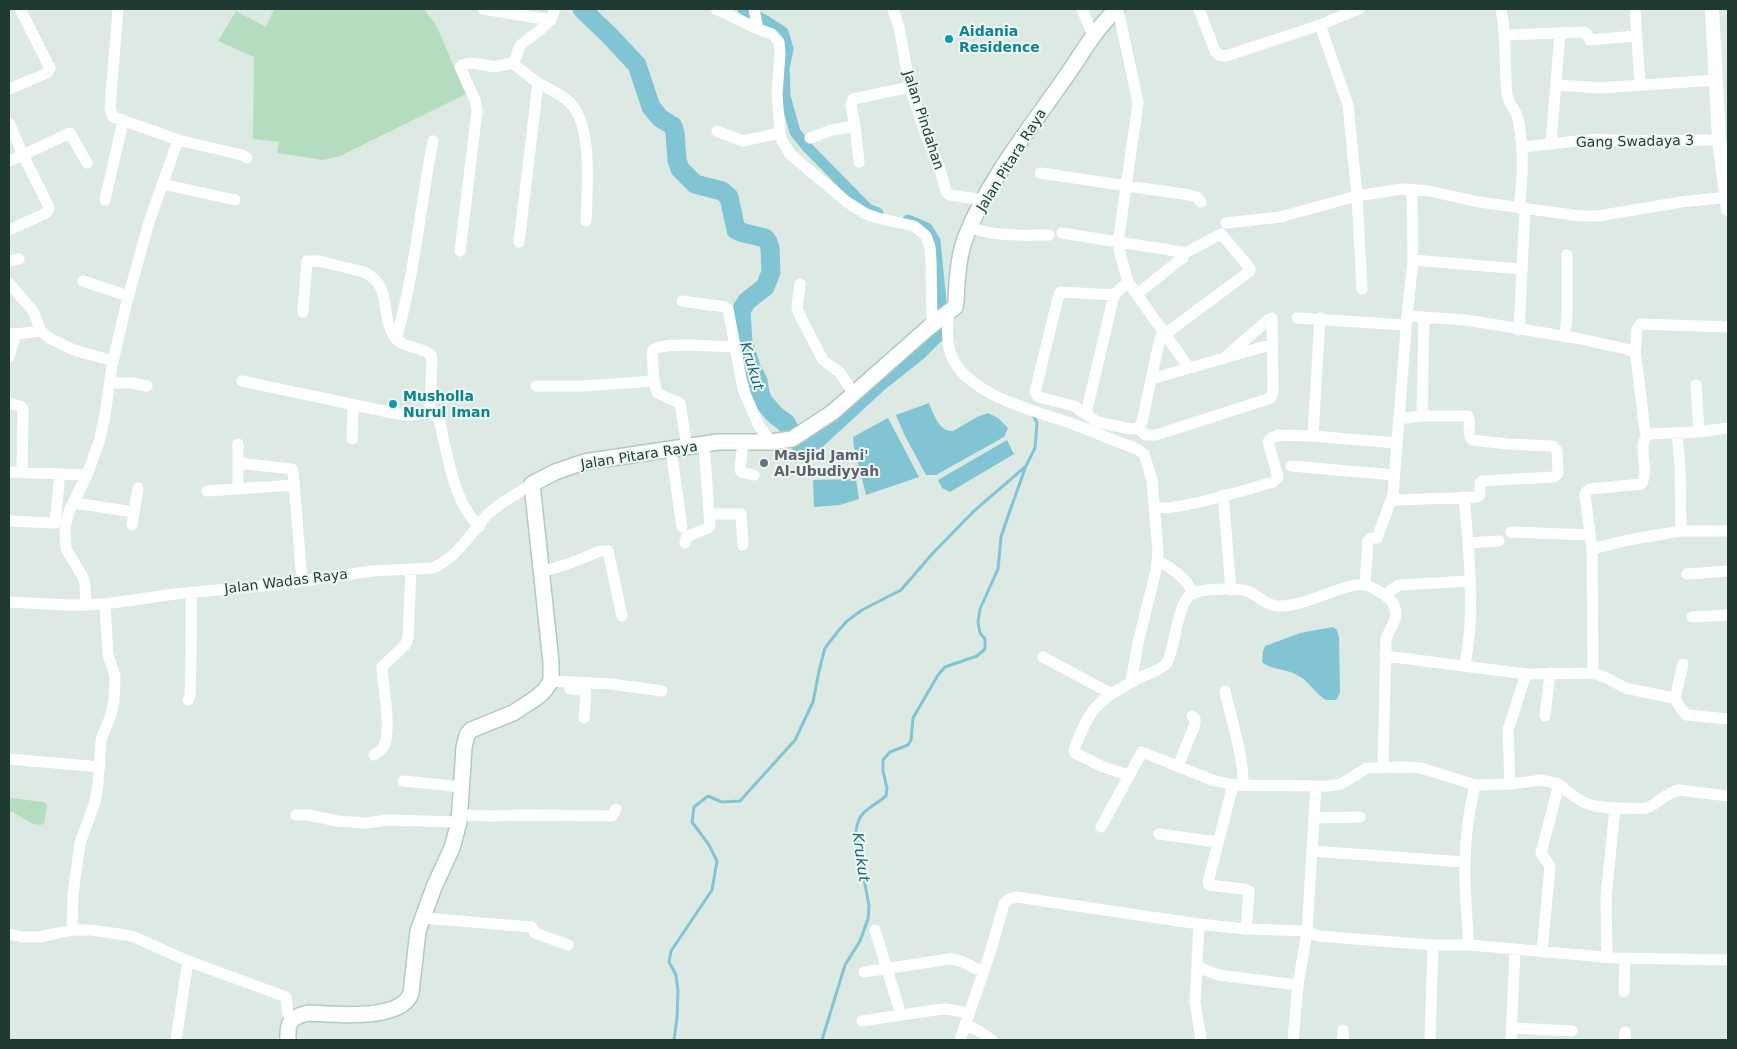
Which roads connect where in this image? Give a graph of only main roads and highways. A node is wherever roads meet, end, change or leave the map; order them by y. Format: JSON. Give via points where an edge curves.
{"nodes":[{"id":1,"x":1118,"y":9,"type":"edge"},
{"id":2,"x":288,"y":1040,"type":"edge"}],
"edges":[{"from":1,"to":2,"type":"main road","name":"Jalan Pitara Raya","via":[[1094,36],[1011,155],[984,200],[966,236],[960,258],[956,304],[833,412],[798,435],[770,442],[704,444],[584,462],[532,484],[551,662],[548,684],[522,708],[469,732],[464,742],[459,818],[452,848],[416,942],[411,993],[406,1002],[380,1012],[308,1013],[292,1019]]}]}
